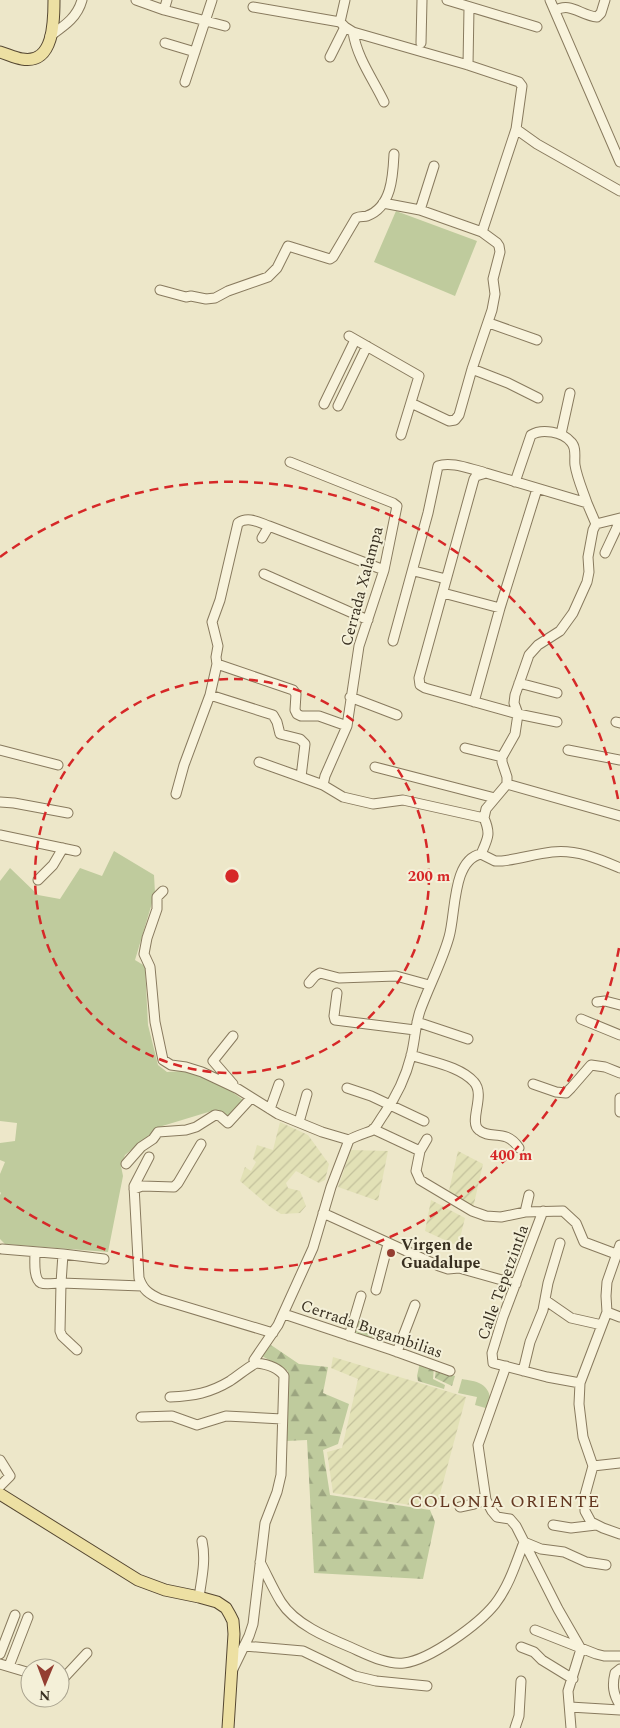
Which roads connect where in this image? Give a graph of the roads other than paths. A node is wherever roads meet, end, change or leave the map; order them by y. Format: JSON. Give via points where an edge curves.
{"nodes":[{"id":1,"x":54,"y":0,"type":"edge"},
{"id":2,"x":82,"y":0,"type":"edge"},
{"id":3,"x":136,"y":0,"type":"edge"},
{"id":4,"x":167,"y":0,"type":"edge"},
{"id":5,"x":212,"y":0,"type":"edge"},
{"id":6,"x":344,"y":0,"type":"edge"},
{"id":7,"x":422,"y":0,"type":"edge"},
{"id":8,"x":449,"y":0,"type":"edge"},
{"id":9,"x":550,"y":0,"type":"edge"},
{"id":10,"x":605,"y":0,"type":"edge"},
{"id":11,"x":253,"y":7,"type":"dead end"},
{"id":12,"x":469,"y":8,"type":"junction"},
{"id":13,"x":164,"y":10,"type":"junction"},
{"id":14,"x":555,"y":11,"type":"junction"},
{"id":15,"x":206,"y":22,"type":"junction"},
{"id":16,"x":225,"y":26,"type":"dead end"},
{"id":17,"x":346,"y":27,"type":"junction"},
{"id":18,"x":538,"y":27,"type":"dead end"},
{"id":19,"x":50,"y":36,"type":"junction"},
{"id":20,"x":165,"y":43,"type":"dead end"},
{"id":21,"x":421,"y":43,"type":"dead end"},
{"id":22,"x":0,"y":52,"type":"edge"},
{"id":23,"x":195,"y":52,"type":"junction"},
{"id":24,"x":330,"y":57,"type":"dead end"},
{"id":25,"x":468,"y":65,"type":"junction"},
{"id":26,"x":185,"y":82,"type":"dead end"},
{"id":27,"x":384,"y":102,"type":"dead end"},
{"id":28,"x":516,"y":129,"type":"junction"},
{"id":29,"x":394,"y":154,"type":"dead end"},
{"id":30,"x":620,"y":162,"type":"edge"},
{"id":31,"x":434,"y":166,"type":"dead end"},
{"id":32,"x":620,"y":191,"type":"edge"},
{"id":33,"x":383,"y":203,"type":"junction"},
{"id":34,"x":420,"y":210,"type":"junction"},
{"id":35,"x":482,"y":232,"type":"junction"},
{"id":36,"x":160,"y":290,"type":"dead end"},
{"id":37,"x":489,"y":323,"type":"junction"},
{"id":38,"x":537,"y":340,"type":"dead end"},
{"id":39,"x":366,"y":346,"type":"junction"},
{"id":40,"x":472,"y":369,"type":"junction"},
{"id":41,"x":570,"y":393,"type":"dead end"},
{"id":42,"x":538,"y":398,"type":"dead end"},
{"id":43,"x":411,"y":403,"type":"junction"},
{"id":44,"x":324,"y":404,"type":"dead end"},
{"id":45,"x":338,"y":406,"type":"dead end"},
{"id":46,"x":561,"y":434,"type":"junction"},
{"id":47,"x":401,"y":435,"type":"dead end"},
{"id":48,"x":290,"y":462,"type":"dead end"},
{"id":49,"x":486,"y":473,"type":"junction"},
{"id":50,"x":515,"y":482,"type":"junction"},
{"id":51,"x":537,"y":488,"type":"junction"},
{"id":52,"x":587,"y":503,"type":"junction"},
{"id":53,"x":620,"y":519,"type":"edge"},
{"id":54,"x":596,"y":524,"type":"junction"},
{"id":55,"x":269,"y":526,"type":"junction"},
{"id":56,"x":262,"y":538,"type":"dead end"},
{"id":57,"x":605,"y":553,"type":"dead end"},
{"id":58,"x":384,"y":570,"type":"junction"},
{"id":59,"x":414,"y":571,"type":"junction"},
{"id":60,"x":264,"y":574,"type":"dead end"},
{"id":61,"x":446,"y":579,"type":"junction"},
{"id":62,"x":443,"y":593,"type":"junction"},
{"id":63,"x":500,"y":608,"type":"junction"},
{"id":64,"x":368,"y":620,"type":"junction"},
{"id":65,"x":393,"y":641,"type":"dead end"},
{"id":66,"x":217,"y":664,"type":"junction"},
{"id":67,"x":519,"y":683,"type":"junction"},
{"id":68,"x":557,"y":693,"type":"dead end"},
{"id":69,"x":210,"y":695,"type":"junction"},
{"id":70,"x":350,"y":697,"type":"junction"},
{"id":71,"x":474,"y":702,"type":"junction"},
{"id":72,"x":397,"y":714,"type":"dead end"},
{"id":73,"x":518,"y":714,"type":"junction"},
{"id":74,"x":557,"y":722,"type":"dead end"},
{"id":75,"x":347,"y":726,"type":"junction"},
{"id":76,"x":465,"y":748,"type":"dead end"},
{"id":77,"x":0,"y":750,"type":"edge"},
{"id":78,"x":568,"y":750,"type":"dead end"},
{"id":79,"x":502,"y":757,"type":"junction"},
{"id":80,"x":620,"y":760,"type":"edge"},
{"id":81,"x":259,"y":762,"type":"dead end"},
{"id":82,"x":58,"y":764,"type":"dead end"},
{"id":83,"x":375,"y":768,"type":"dead end"},
{"id":84,"x":301,"y":776,"type":"junction"},
{"id":85,"x":507,"y":784,"type":"junction"},
{"id":86,"x":323,"y":785,"type":"junction"},
{"id":87,"x":176,"y":794,"type":"dead end"},
{"id":88,"x":495,"y":798,"type":"junction"},
{"id":89,"x":0,"y":802,"type":"edge"},
{"id":90,"x":68,"y":813,"type":"dead end"},
{"id":91,"x":620,"y":816,"type":"edge"},
{"id":92,"x":484,"y":818,"type":"junction"},
{"id":93,"x":0,"y":835,"type":"edge"},
{"id":94,"x":63,"y":848,"type":"junction"},
{"id":95,"x":76,"y":851,"type":"dead end"},
{"id":96,"x":481,"y":854,"type":"junction"},
{"id":97,"x":620,"y":868,"type":"edge"},
{"id":98,"x":38,"y":880,"type":"dead end"},
{"id":99,"x":163,"y":891,"type":"dead end"},
{"id":100,"x":309,"y":983,"type":"dead end"},
{"id":101,"x":430,"y":985,"type":"junction"},
{"id":102,"x":337,"y":994,"type":"dead end"},
{"id":103,"x":597,"y":1002,"type":"dead end"},
{"id":104,"x":620,"y":1006,"type":"edge"},
{"id":105,"x":581,"y":1019,"type":"dead end"},
{"id":106,"x":416,"y":1026,"type":"junction"},
{"id":107,"x":620,"y":1035,"type":"edge"},
{"id":108,"x":233,"y":1036,"type":"dead end"},
{"id":109,"x":468,"y":1039,"type":"dead end"},
{"id":110,"x":411,"y":1055,"type":"junction"},
{"id":111,"x":620,"y":1073,"type":"edge"},
{"id":112,"x":279,"y":1084,"type":"dead end"},
{"id":113,"x":533,"y":1084,"type":"dead end"},
{"id":114,"x":347,"y":1088,"type":"dead end"},
{"id":115,"x":238,"y":1089,"type":"junction"},
{"id":116,"x":307,"y":1094,"type":"dead end"},
{"id":117,"x":250,"y":1098,"type":"junction"},
{"id":118,"x":620,"y":1098,"type":"edge"},
{"id":119,"x":390,"y":1105,"type":"junction"},
{"id":120,"x":270,"y":1110,"type":"junction"},
{"id":121,"x":620,"y":1112,"type":"edge"},
{"id":122,"x":424,"y":1120,"type":"dead end"},
{"id":123,"x":299,"y":1122,"type":"junction"},
{"id":124,"x":373,"y":1130,"type":"junction"},
{"id":125,"x":427,"y":1138,"type":"dead end"},
{"id":126,"x":349,"y":1140,"type":"junction"},
{"id":127,"x":201,"y":1144,"type":"dead end"},
{"id":128,"x":519,"y":1148,"type":"dead end"},
{"id":129,"x":420,"y":1151,"type":"junction"},
{"id":130,"x":149,"y":1158,"type":"dead end"},
{"id":131,"x":126,"y":1164,"type":"dead end"},
{"id":132,"x":134,"y":1189,"type":"junction"},
{"id":133,"x":529,"y":1195,"type":"dead end"},
{"id":134,"x":543,"y":1211,"type":"junction"},
{"id":135,"x":525,"y":1212,"type":"junction"},
{"id":136,"x":323,"y":1213,"type":"junction"},
{"id":137,"x":560,"y":1243,"type":"dead end"},
{"id":138,"x":388,"y":1244,"type":"junction"},
{"id":139,"x":2,"y":1249,"type":"dead end"},
{"id":140,"x":618,"y":1249,"type":"edge"},
{"id":141,"x":35,"y":1252,"type":"junction"},
{"id":142,"x":63,"y":1254,"type":"junction"},
{"id":143,"x":104,"y":1259,"type":"dead end"},
{"id":144,"x":61,"y":1283,"type":"junction"},
{"id":145,"x":516,"y":1284,"type":"junction"},
{"id":146,"x":142,"y":1286,"type":"junction"},
{"id":147,"x":376,"y":1290,"type":"dead end"},
{"id":148,"x":361,"y":1296,"type":"dead end"},
{"id":149,"x":545,"y":1300,"type":"junction"},
{"id":150,"x":415,"y":1305,"type":"dead end"},
{"id":151,"x":607,"y":1312,"type":"junction"},
{"id":152,"x":284,"y":1314,"type":"junction"},
{"id":153,"x":620,"y":1317,"type":"edge"},
{"id":154,"x":602,"y":1325,"type":"junction"},
{"id":155,"x":273,"y":1333,"type":"junction"},
{"id":156,"x":348,"y":1336,"type":"junction"},
{"id":157,"x":77,"y":1350,"type":"dead end"},
{"id":158,"x":397,"y":1352,"type":"junction"},
{"id":159,"x":256,"y":1363,"type":"junction"},
{"id":160,"x":506,"y":1366,"type":"junction"},
{"id":161,"x":450,"y":1371,"type":"dead end"},
{"id":162,"x":523,"y":1371,"type":"junction"},
{"id":163,"x":580,"y":1383,"type":"junction"},
{"id":164,"x":170,"y":1397,"type":"dead end"},
{"id":165,"x":141,"y":1417,"type":"dead end"},
{"id":166,"x":282,"y":1419,"type":"junction"},
{"id":167,"x":0,"y":1460,"type":"edge"},
{"id":168,"x":620,"y":1462,"type":"edge"},
{"id":169,"x":592,"y":1466,"type":"junction"},
{"id":170,"x":0,"y":1486,"type":"edge"},
{"id":171,"x":0,"y":1494,"type":"edge"},
{"id":172,"x":486,"y":1500,"type":"junction"},
{"id":173,"x":460,"y":1507,"type":"dead end"},
{"id":174,"x":553,"y":1525,"type":"dead end"},
{"id":175,"x":596,"y":1525,"type":"junction"},
{"id":176,"x":620,"y":1534,"type":"edge"},
{"id":177,"x":202,"y":1541,"type":"dead end"},
{"id":178,"x":524,"y":1542,"type":"junction"},
{"id":179,"x":259,"y":1561,"type":"junction"},
{"id":180,"x":606,"y":1565,"type":"dead end"},
{"id":181,"x":199,"y":1596,"type":"junction"},
{"id":182,"x":15,"y":1615,"type":"dead end"},
{"id":183,"x":28,"y":1616,"type":"dead end"},
{"id":184,"x":535,"y":1630,"type":"dead end"},
{"id":185,"x":244,"y":1646,"type":"junction"},
{"id":186,"x":521,"y":1647,"type":"dead end"},
{"id":187,"x":582,"y":1649,"type":"junction"},
{"id":188,"x":87,"y":1653,"type":"dead end"},
{"id":189,"x":0,"y":1654,"type":"edge"},
{"id":190,"x":620,"y":1656,"type":"edge"},
{"id":191,"x":4,"y":1665,"type":"edge"},
{"id":192,"x":620,"y":1669,"type":"edge"},
{"id":193,"x":20,"y":1670,"type":"edge"},
{"id":194,"x":70,"y":1671,"type":"edge"},
{"id":195,"x":232,"y":1671,"type":"junction"},
{"id":196,"x":573,"y":1679,"type":"junction"},
{"id":197,"x":521,"y":1681,"type":"dead end"},
{"id":198,"x":427,"y":1686,"type":"dead end"},
{"id":199,"x":620,"y":1704,"type":"edge"},
{"id":200,"x":570,"y":1707,"type":"junction"},
{"id":201,"x":620,"y":1710,"type":"edge"},
{"id":202,"x":228,"y":1728,"type":"edge"},
{"id":203,"x":516,"y":1728,"type":"edge"},
{"id":204,"x":571,"y":1728,"type":"edge"}],
"edges":[{"from":1,"to":19,"type":"main road"},
{"from":2,"to":19,"type":"street","via":[[76,15]]},
{"from":3,"to":13,"type":"street"},
{"from":4,"to":13,"type":"street"},
{"from":5,"to":15,"type":"street"},
{"from":6,"to":17,"type":"street"},
{"from":7,"to":21,"type":"street"},
{"from":8,"to":12,"type":"street"},
{"from":9,"to":14,"type":"street"},
{"from":10,"to":14,"type":"street","via":[[597,17],[568,7]]},
{"from":11,"to":17,"type":"street"},
{"from":12,"to":18,"type":"street"},
{"from":12,"to":25,"type":"street"},
{"from":13,"to":15,"type":"street"},
{"from":14,"to":30,"type":"street"},
{"from":15,"to":16,"type":"street"},
{"from":15,"to":23,"type":"street"},
{"from":17,"to":24,"type":"street"},
{"from":17,"to":25,"type":"street"},
{"from":17,"to":27,"type":"street"},
{"from":19,"to":22,"type":"main road","via":[[47,49],[38,58],[23,59]]},
{"from":20,"to":23,"type":"street"},
{"from":23,"to":26,"type":"street"},
{"from":25,"to":28,"type":"street","via":[[519,82],[523,90]]},
{"from":28,"to":32,"type":"street","via":[[536,144]]},
{"from":28,"to":35,"type":"street"},
{"from":29,"to":33,"type":"street","via":[[392,184]]},
{"from":31,"to":34,"type":"street"},
{"from":33,"to":34,"type":"street"},
{"from":33,"to":36,"type":"street","via":[[369,215],[356,218],[330,259],[288,246],[277,268],[268,277],[215,298],[186,297]]},
{"from":34,"to":35,"type":"street"},
{"from":35,"to":37,"type":"street","via":[[497,243],[500,252]]},
{"from":37,"to":38,"type":"street"},
{"from":37,"to":40,"type":"street"},
{"from":39,"to":43,"type":"street","via":[[418,374]]},
{"from":39,"to":44,"type":"street","via":[[352,338]]},
{"from":39,"to":45,"type":"street"},
{"from":40,"to":42,"type":"street"},
{"from":40,"to":43,"type":"street","via":[[455,420],[449,421]]},
{"from":41,"to":46,"type":"street"},
{"from":43,"to":47,"type":"street"},
{"from":46,"to":50,"type":"street","via":[[540,431],[531,435]]},
{"from":46,"to":52,"type":"street","via":[[572,443]]},
{"from":48,"to":58,"type":"street","name":"Cerrada Xalampa","via":[[397,506]]},
{"from":49,"to":50,"type":"street"},
{"from":49,"to":59,"type":"street","via":[[452,465],[438,466]]},
{"from":49,"to":61,"type":"street","via":[[474,479]]},
{"from":50,"to":51,"type":"street"},
{"from":51,"to":52,"type":"street"},
{"from":51,"to":63,"type":"street"},
{"from":52,"to":54,"type":"street"},
{"from":53,"to":54,"type":"street"},
{"from":53,"to":57,"type":"street"},
{"from":54,"to":67,"type":"street","via":[[588,557],[587,582],[573,613],[560,631],[532,650]]},
{"from":55,"to":56,"type":"street"},
{"from":55,"to":58,"type":"street"},
{"from":55,"to":66,"type":"street","via":[[250,519],[238,523],[212,622],[218,646]]},
{"from":58,"to":64,"type":"street","name":"Cerrada Xalampa"},
{"from":59,"to":61,"type":"street"},
{"from":59,"to":65,"type":"street"},
{"from":60,"to":64,"type":"street"},
{"from":61,"to":62,"type":"street"},
{"from":62,"to":63,"type":"street"},
{"from":62,"to":71,"type":"street","via":[[419,678],[420,685]]},
{"from":63,"to":71,"type":"street"},
{"from":64,"to":70,"type":"street","name":"Cerrada Xalampa","via":[[359,646]]},
{"from":66,"to":69,"type":"street"},
{"from":66,"to":75,"type":"street","via":[[294,690],[294,710],[301,716],[319,716]]},
{"from":67,"to":68,"type":"street"},
{"from":67,"to":73,"type":"street","via":[[514,698]]},
{"from":69,"to":84,"type":"street","via":[[273,715],[280,734],[303,741],[305,752]]},
{"from":69,"to":87,"type":"street"},
{"from":70,"to":72,"type":"street"},
{"from":70,"to":75,"type":"street","name":"Cerrada Xalampa"},
{"from":71,"to":73,"type":"street"},
{"from":73,"to":74,"type":"street"},
{"from":73,"to":79,"type":"street","via":[[515,734]]},
{"from":75,"to":86,"type":"street","name":"Cerrada Xalampa"},
{"from":76,"to":79,"type":"street"},
{"from":77,"to":82,"type":"street"},
{"from":78,"to":80,"type":"street"},
{"from":79,"to":85,"type":"street"},
{"from":81,"to":84,"type":"street"},
{"from":83,"to":88,"type":"street"},
{"from":84,"to":86,"type":"street"},
{"from":85,"to":88,"type":"street"},
{"from":85,"to":91,"type":"street"},
{"from":86,"to":92,"type":"street","via":[[343,797],[373,804],[403,800]]},
{"from":88,"to":92,"type":"street","via":[[486,809]]},
{"from":89,"to":90,"type":"street"},
{"from":92,"to":96,"type":"street","via":[[489,835]]},
{"from":93,"to":94,"type":"street"},
{"from":94,"to":95,"type":"street"},
{"from":94,"to":98,"type":"street","via":[[53,865]]},
{"from":96,"to":97,"type":"street","via":[[502,861],[554,852],[574,853]]},
{"from":96,"to":101,"type":"street","via":[[473,856],[463,868],[450,936]]},
{"from":99,"to":115,"type":"street","via":[[157,897],[157,909],[144,954],[150,967],[160,1054],[166,1063],[202,1072]]},
{"from":100,"to":101,"type":"street","via":[[320,973],[339,978],[396,976]]},
{"from":101,"to":106,"type":"street"},
{"from":102,"to":106,"type":"street","via":[[335,1020]]},
{"from":103,"to":104,"type":"street"},
{"from":105,"to":107,"type":"street"},
{"from":106,"to":109,"type":"street"},
{"from":106,"to":110,"type":"street"},
{"from":108,"to":115,"type":"street","via":[[213,1061]]},
{"from":110,"to":119,"type":"street"},
{"from":110,"to":128,"type":"street","via":[[449,1068],[474,1082],[479,1098],[476,1128],[480,1132],[513,1140]]},
{"from":111,"to":113,"type":"street","via":[[591,1065],[566,1093]]},
{"from":112,"to":120,"type":"street"},
{"from":114,"to":119,"type":"street"},
{"from":115,"to":117,"type":"street"},
{"from":116,"to":123,"type":"street"},
{"from":117,"to":120,"type":"street"},
{"from":117,"to":131,"type":"street","via":[[228,1123],[215,1116],[186,1130],[158,1132]]},
{"from":118,"to":121,"type":"street"},
{"from":119,"to":122,"type":"street"},
{"from":119,"to":124,"type":"street"},
{"from":120,"to":123,"type":"street"},
{"from":123,"to":126,"type":"street"},
{"from":124,"to":126,"type":"street"},
{"from":124,"to":129,"type":"street"},
{"from":125,"to":129,"type":"street"},
{"from":126,"to":136,"type":"street"},
{"from":127,"to":132,"type":"street","via":[[174,1187],[142,1186]]},
{"from":129,"to":135,"type":"street","via":[[416,1171],[420,1180],[472,1211],[494,1218]]},
{"from":130,"to":132,"type":"street","via":[[137,1177]]},
{"from":132,"to":146,"type":"street"},
{"from":133,"to":135,"type":"street"},
{"from":134,"to":135,"type":"street"},
{"from":134,"to":140,"type":"street","via":[[563,1211],[576,1223],[584,1242]]},
{"from":134,"to":145,"type":"street","name":"Calle Tepetzintla"},
{"from":136,"to":138,"type":"street"},
{"from":136,"to":152,"type":"street","via":[[313,1248]]},
{"from":137,"to":149,"type":"street"},
{"from":138,"to":145,"type":"street","via":[[438,1266],[459,1268]]},
{"from":138,"to":147,"type":"street"},
{"from":139,"to":141,"type":"street"},
{"from":140,"to":151,"type":"street","via":[[608,1282]]},
{"from":141,"to":142,"type":"street"},
{"from":141,"to":144,"type":"street","via":[[39,1281]]},
{"from":142,"to":143,"type":"street"},
{"from":142,"to":144,"type":"street"},
{"from":144,"to":146,"type":"street"},
{"from":144,"to":157,"type":"street","via":[[60,1331]]},
{"from":145,"to":160,"type":"street","name":"Calle Tepetzintla","via":[[492,1353],[492,1363]]},
{"from":146,"to":155,"type":"street","via":[[160,1299]]},
{"from":148,"to":156,"type":"street"},
{"from":149,"to":154,"type":"street","via":[[570,1318]]},
{"from":149,"to":162,"type":"street"},
{"from":150,"to":158,"type":"street"},
{"from":151,"to":153,"type":"street"},
{"from":151,"to":154,"type":"street"},
{"from":152,"to":155,"type":"street"},
{"from":152,"to":156,"type":"street","name":"Cerrada Bugambilias"},
{"from":154,"to":163,"type":"street"},
{"from":155,"to":159,"type":"street","via":[[256,1356]]},
{"from":156,"to":158,"type":"street","name":"Cerrada Bugambilias"},
{"from":158,"to":161,"type":"street","name":"Cerrada Bugambilias"},
{"from":159,"to":164,"type":"street","via":[[213,1390],[193,1396]]},
{"from":159,"to":166,"type":"street","via":[[270,1366],[284,1376]]},
{"from":160,"to":162,"type":"street"},
{"from":160,"to":172,"type":"street","via":[[478,1445]]},
{"from":162,"to":163,"type":"street"},
{"from":163,"to":169,"type":"street","via":[[583,1437]]},
{"from":165,"to":166,"type":"street","via":[[172,1416],[197,1425],[226,1416]]},
{"from":166,"to":179,"type":"street","via":[[279,1484],[265,1522]]},
{"from":167,"to":170,"type":"street","via":[[10,1476]]},
{"from":168,"to":169,"type":"street"},
{"from":169,"to":175,"type":"street","via":[[584,1505],[587,1516]]},
{"from":171,"to":181,"type":"main road","via":[[138,1580],[165,1590]]},
{"from":172,"to":173,"type":"street"},
{"from":172,"to":178,"type":"street","via":[[498,1517],[510,1519]]},
{"from":174,"to":175,"type":"street","via":[[572,1528]]},
{"from":175,"to":176,"type":"street"},
{"from":177,"to":181,"type":"street","via":[[204,1565]]},
{"from":178,"to":179,"type":"street","via":[[505,1589],[483,1617],[437,1650],[403,1663],[373,1657],[303,1623],[281,1603]]},
{"from":178,"to":180,"type":"street","via":[[541,1549],[564,1552],[586,1562]]},
{"from":178,"to":187,"type":"street"},
{"from":179,"to":185,"type":"street","via":[[252,1624]]},
{"from":181,"to":195,"type":"main road","via":[[226,1608],[233,1620]]},
{"from":182,"to":189,"type":"street"},
{"from":183,"to":191,"type":"street"},
{"from":184,"to":187,"type":"street"},
{"from":185,"to":195,"type":"street"},
{"from":185,"to":198,"type":"street","via":[[303,1651],[355,1676]]},
{"from":186,"to":196,"type":"street","via":[[534,1652]]},
{"from":187,"to":190,"type":"street","via":[[604,1656]]},
{"from":187,"to":196,"type":"street"},
{"from":188,"to":194,"type":"street"},
{"from":191,"to":193,"type":"street"},
{"from":192,"to":199,"type":"street","via":[[615,1673],[613,1689]]},
{"from":195,"to":202,"type":"main road"},
{"from":196,"to":200,"type":"street","via":[[568,1691]]},
{"from":197,"to":203,"type":"street"},
{"from":200,"to":201,"type":"street"},
{"from":200,"to":204,"type":"street"}]}
